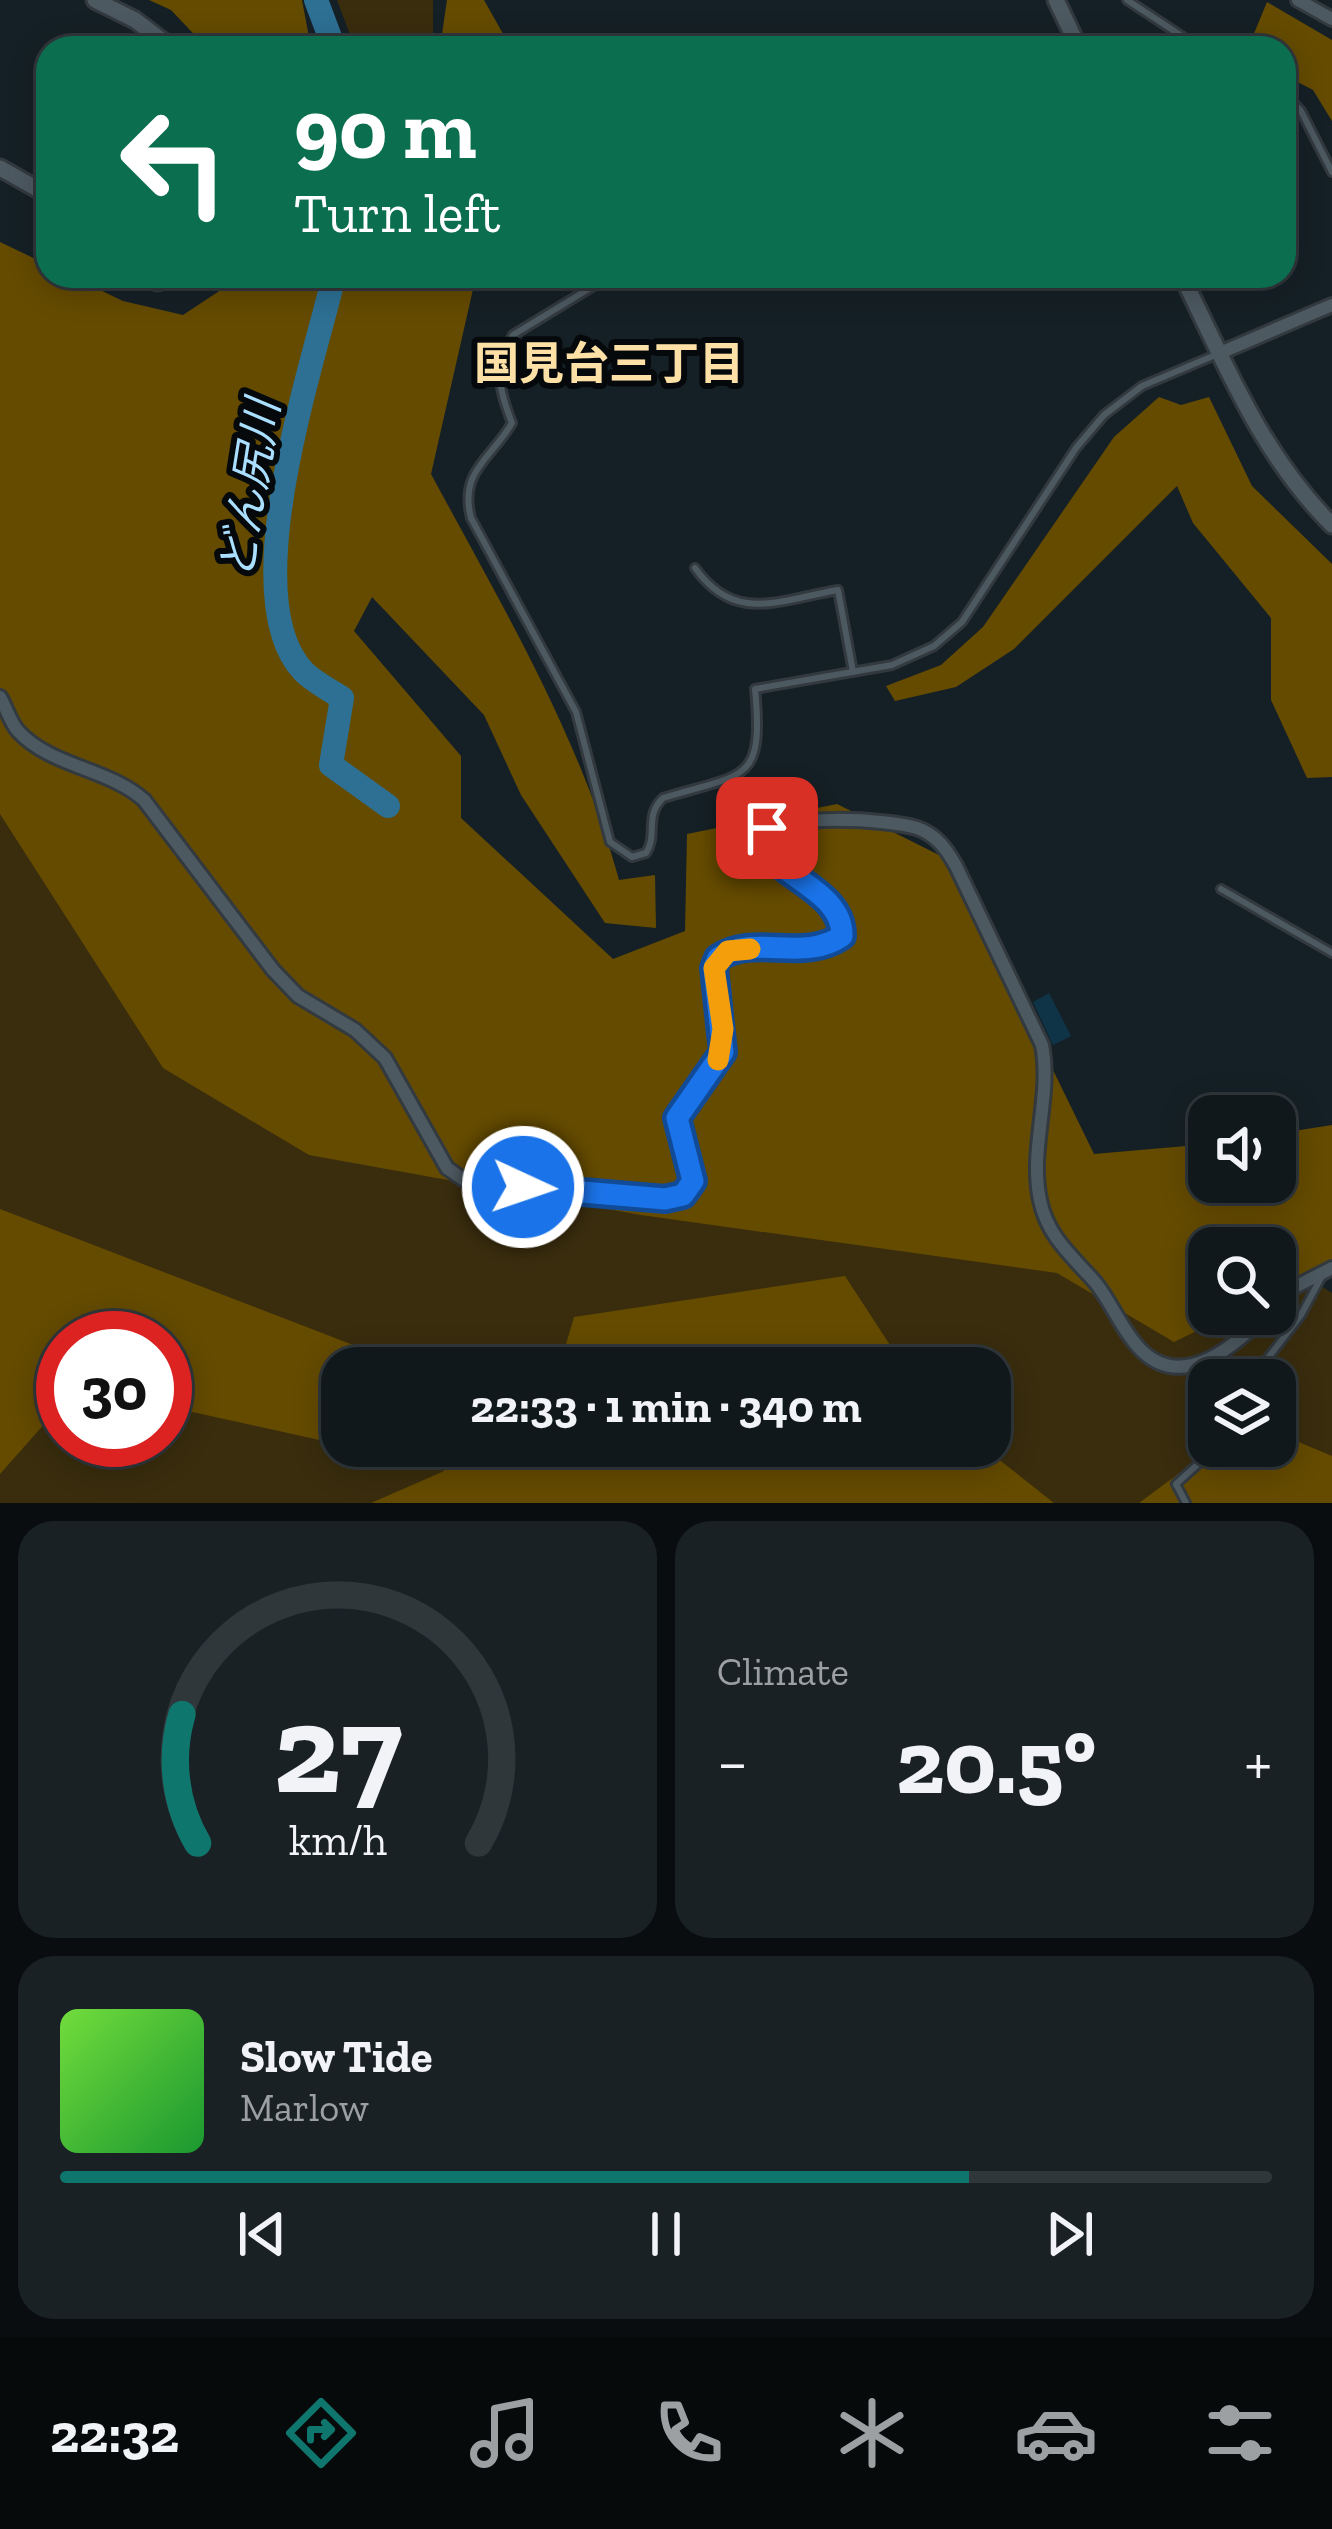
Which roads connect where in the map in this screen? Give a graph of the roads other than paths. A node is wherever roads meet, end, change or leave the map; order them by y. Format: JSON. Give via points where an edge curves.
{"nodes":[{"id":1,"x":95,"y":0,"type":"edge"},
{"id":2,"x":1056,"y":0,"type":"edge"},
{"id":3,"x":1127,"y":0,"type":"edge"},
{"id":4,"x":1298,"y":0,"type":"edge"},
{"id":5,"x":1332,"y":19,"type":"edge"},
{"id":6,"x":156,"y":36,"type":"edge"},
{"id":7,"x":1073,"y":36,"type":"edge"},
{"id":8,"x":1182,"y":36,"type":"edge"},
{"id":9,"x":1296,"y":105,"type":"edge"},
{"id":10,"x":0,"y":168,"type":"edge"},
{"id":11,"x":1332,"y":172,"type":"edge"},
{"id":12,"x":36,"y":188,"type":"edge"},
{"id":13,"x":590,"y":288,"type":"edge"},
{"id":14,"x":1188,"y":288,"type":"edge"},
{"id":15,"x":1332,"y":304,"type":"edge"},
{"id":16,"x":1220,"y":353,"type":"junction"},
{"id":17,"x":1332,"y":525,"type":"edge"},
{"id":18,"x":695,"y":568,"type":"dead end"},
{"id":19,"x":853,"y":672,"type":"junction"},
{"id":20,"x":0,"y":697,"type":"edge"},
{"id":21,"x":1221,"y":889,"type":"dead end"},
{"id":22,"x":1332,"y":953,"type":"edge"},
{"id":23,"x":1328,"y":1269,"type":"edge"},
{"id":24,"x":1296,"y":1291,"type":"edge"},
{"id":25,"x":1243,"y":1335,"type":"edge"},
{"id":26,"x":1267,"y":1359,"type":"edge"},
{"id":27,"x":1195,"y":1467,"type":"edge"},
{"id":28,"x":1186,"y":1503,"type":"edge"}],
"edges":[{"from":1,"to":6,"type":"street"},
{"from":2,"to":7,"type":"street"},
{"from":3,"to":8,"type":"lane"},
{"from":4,"to":5,"type":"street"},
{"from":9,"to":11,"type":"lane"},
{"from":10,"to":12,"type":"street"},
{"from":13,"to":19,"type":"lane","via":[[513,335],[503,351],[499,388],[512,423],[481,457],[465,495],[576,712],[610,842],[632,857],[646,853],[663,798],[742,774],[760,743],[755,689]]},
{"from":14,"to":16,"type":"street"},
{"from":15,"to":16,"type":"street"},
{"from":16,"to":17,"type":"street","via":[[1265,446]]},
{"from":16,"to":19,"type":"lane","via":[[1142,386],[1104,415],[962,622],[934,646]]},
{"from":18,"to":19,"type":"lane","via":[[709,587],[744,606],[838,590]]},
{"from":20,"to":25,"type":"street","via":[[17,730],[42,748],[124,782],[144,800],[273,970],[385,1058],[448,1168],[490,1185],[683,1195],[693,1181],[677,1118],[723,1052],[718,958],[744,948],[820,949],[842,936],[843,922],[829,903],[769,857],[762,835],[787,822],[919,829],[944,844],[1042,1045],[1037,1174],[1052,1234],[1157,1360],[1216,1359]]},
{"from":21,"to":22,"type":"lane"},
{"from":23,"to":24,"type":"street"},
{"from":23,"to":26,"type":"lane"},
{"from":27,"to":28,"type":"lane","via":[[1176,1484]]}]}
